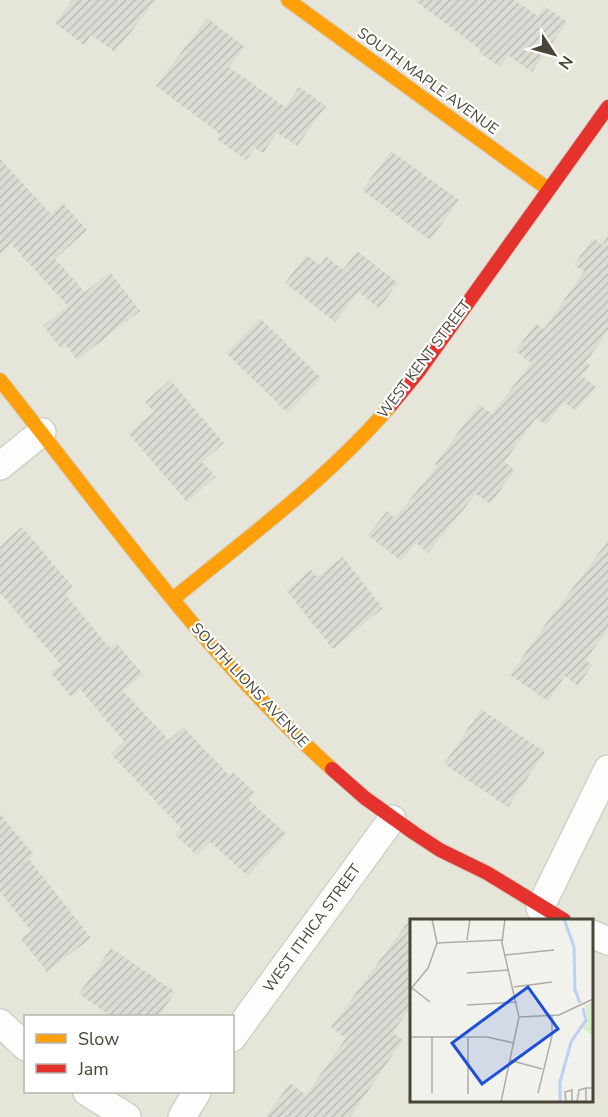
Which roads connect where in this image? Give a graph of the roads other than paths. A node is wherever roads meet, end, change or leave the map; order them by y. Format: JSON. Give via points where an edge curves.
{"nodes":[{"id":1,"x":288,"y":0,"type":"edge"},
{"id":2,"x":608,"y":106,"type":"edge"},
{"id":3,"x":548,"y":189,"type":"junction"},
{"id":4,"x":0,"y":380,"type":"edge"},
{"id":5,"x":42,"y":432,"type":"junction"},
{"id":6,"x":0,"y":466,"type":"edge"},
{"id":7,"x":173,"y":599,"type":"junction"},
{"id":8,"x":608,"y":769,"type":"edge"},
{"id":9,"x":392,"y":819,"type":"junction"},
{"id":10,"x":540,"y":908,"type":"junction"},
{"id":11,"x":560,"y":919,"type":"edge"},
{"id":12,"x":593,"y":935,"type":"edge"},
{"id":13,"x":608,"y":941,"type":"edge"},
{"id":14,"x":0,"y":1023,"type":"edge"},
{"id":15,"x":234,"y":1035,"type":"edge"},
{"id":16,"x":24,"y":1045,"type":"edge"},
{"id":17,"x":89,"y":1093,"type":"edge"},
{"id":18,"x":196,"y":1093,"type":"edge"},
{"id":19,"x":127,"y":1117,"type":"edge"},
{"id":20,"x":182,"y":1117,"type":"edge"}],
"edges":[{"from":1,"to":3,"type":"street","name":"SOUTH MAPLE AVENUE"},
{"from":2,"to":3,"type":"street","name":"WEST KENT STREET"},
{"from":3,"to":7,"type":"street","name":"WEST KENT STREET","via":[[419,371],[372,427],[320,477]]},
{"from":4,"to":5,"type":"street","name":"SOUTH LIONS AVENUE"},
{"from":5,"to":6,"type":"street"},
{"from":5,"to":7,"type":"street","name":"SOUTH LIONS AVENUE"},
{"from":7,"to":9,"type":"street","name":"SOUTH LIONS AVENUE","via":[[222,660],[295,736]]},
{"from":8,"to":10,"type":"street"},
{"from":9,"to":10,"type":"street","name":"SOUTH LIONS AVENUE"},
{"from":9,"to":15,"type":"street","name":"WEST ITHICA STREET"},
{"from":10,"to":11,"type":"street","name":"SOUTH LIONS AVENUE"},
{"from":12,"to":13,"type":"street"},
{"from":14,"to":16,"type":"street"},
{"from":17,"to":19,"type":"street"},
{"from":18,"to":20,"type":"street"}]}
